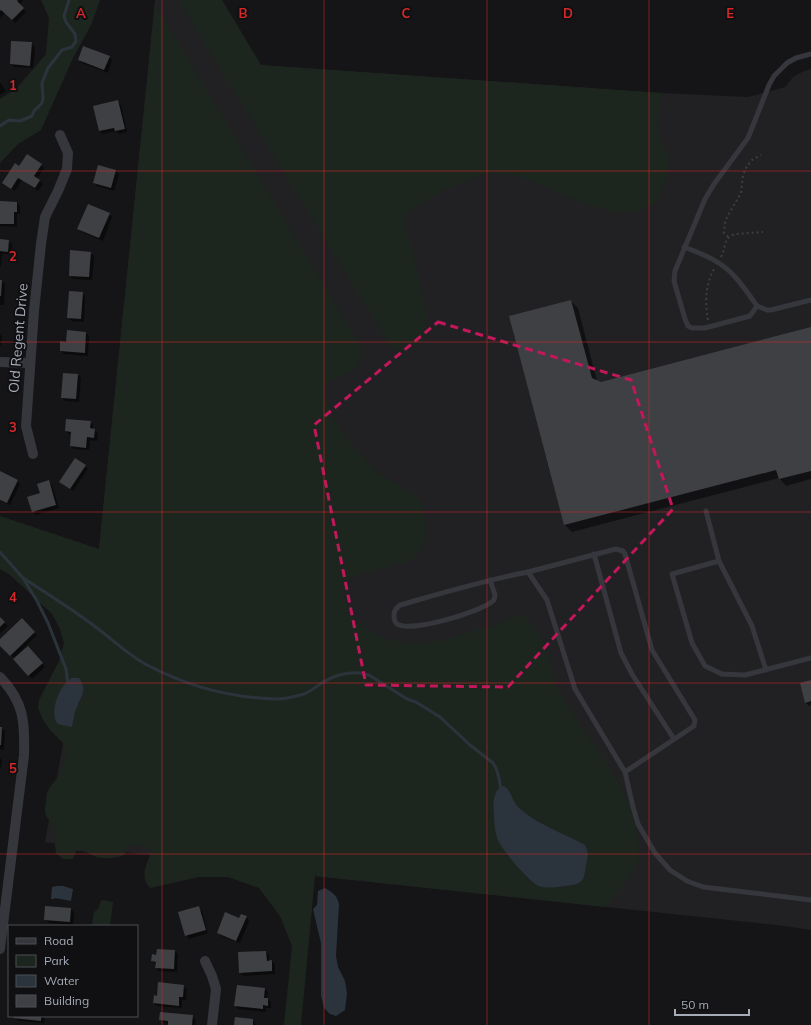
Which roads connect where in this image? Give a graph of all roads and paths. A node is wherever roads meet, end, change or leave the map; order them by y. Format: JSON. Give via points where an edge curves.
{"nodes":[{"id":1,"x":811,"y":54,"type":"edge"},
{"id":2,"x":60,"y":135,"type":"dead end"},
{"id":3,"x":761,"y":155,"type":"dead end"},
{"id":4,"x":763,"y":232,"type":"dead end"},
{"id":5,"x":728,"y":237,"type":"junction"},
{"id":6,"x":684,"y":247,"type":"junction"},
{"id":7,"x":720,"y":258,"type":"dead end"},
{"id":8,"x":715,"y":268,"type":"dead end"},
{"id":9,"x":811,"y":300,"type":"edge"},
{"id":10,"x":757,"y":306,"type":"junction"},
{"id":11,"x":709,"y":321,"type":"dead end"},
{"id":12,"x":0,"y":362,"type":"edge"},
{"id":13,"x":30,"y":363,"type":"junction"},
{"id":14,"x":34,"y":454,"type":"dead end"},
{"id":15,"x":706,"y":511,"type":"dead end"},
{"id":16,"x":594,"y":554,"type":"junction"},
{"id":17,"x":719,"y":561,"type":"junction"},
{"id":18,"x":528,"y":572,"type":"junction"},
{"id":19,"x":490,"y":580,"type":"junction"},
{"id":20,"x":811,"y":658,"type":"edge"},
{"id":21,"x":766,"y":670,"type":"junction"},
{"id":22,"x":0,"y":677,"type":"edge"},
{"id":23,"x":674,"y":739,"type":"junction"},
{"id":24,"x":625,"y":772,"type":"junction"},
{"id":25,"x":811,"y":900,"type":"edge"},
{"id":26,"x":0,"y":949,"type":"edge"},
{"id":27,"x":205,"y":961,"type":"dead end"},
{"id":28,"x":212,"y":1025,"type":"edge"}],
"edges":[{"from":1,"to":6,"type":"lane","via":[[787,62],[774,76],[750,133],[705,199]]},
{"from":2,"to":13,"type":"street","name":"Old Regent Drive","via":[[68,153],[67,169],[46,217],[41,244]]},
{"from":3,"to":5,"type":"path","via":[[752,160],[745,170],[740,193],[725,223],[724,233]]},
{"from":4,"to":5,"type":"path"},
{"from":5,"to":7,"type":"path"},
{"from":6,"to":10,"type":"lane","via":[[725,267],[736,277]]},
{"from":6,"to":10,"type":"lane","via":[[674,276],[688,326],[705,328],[750,316]]},
{"from":8,"to":11,"type":"path","via":[[706,289]]},
{"from":9,"to":10,"type":"lane","via":[[771,310]]},
{"from":12,"to":13,"type":"street"},
{"from":13,"to":14,"type":"street","name":"Old Regent Drive","via":[[26,426]]},
{"from":15,"to":17,"type":"lane"},
{"from":16,"to":18,"type":"lane"},
{"from":16,"to":23,"type":"lane","via":[[621,653]]},
{"from":16,"to":23,"type":"lane","via":[[616,549],[625,554],[652,650],[695,720],[694,726]]},
{"from":17,"to":21,"type":"lane","via":[[752,626]]},
{"from":17,"to":21,"type":"lane","via":[[672,574],[692,643],[705,666],[722,674],[745,675]]},
{"from":18,"to":19,"type":"lane"},
{"from":18,"to":24,"type":"lane","via":[[547,600],[575,689]]},
{"from":19,"to":19,"type":"lane","via":[[400,605],[394,612],[394,621],[402,625],[428,624],[476,610],[494,600]]},
{"from":20,"to":21,"type":"lane"},
{"from":22,"to":26,"type":"street","via":[[18,700],[24,729],[24,755]]},
{"from":23,"to":24,"type":"lane"},
{"from":24,"to":25,"type":"lane","via":[[638,824],[655,853],[670,870],[703,887]]},
{"from":27,"to":28,"type":"street","via":[[216,989]]}]}
